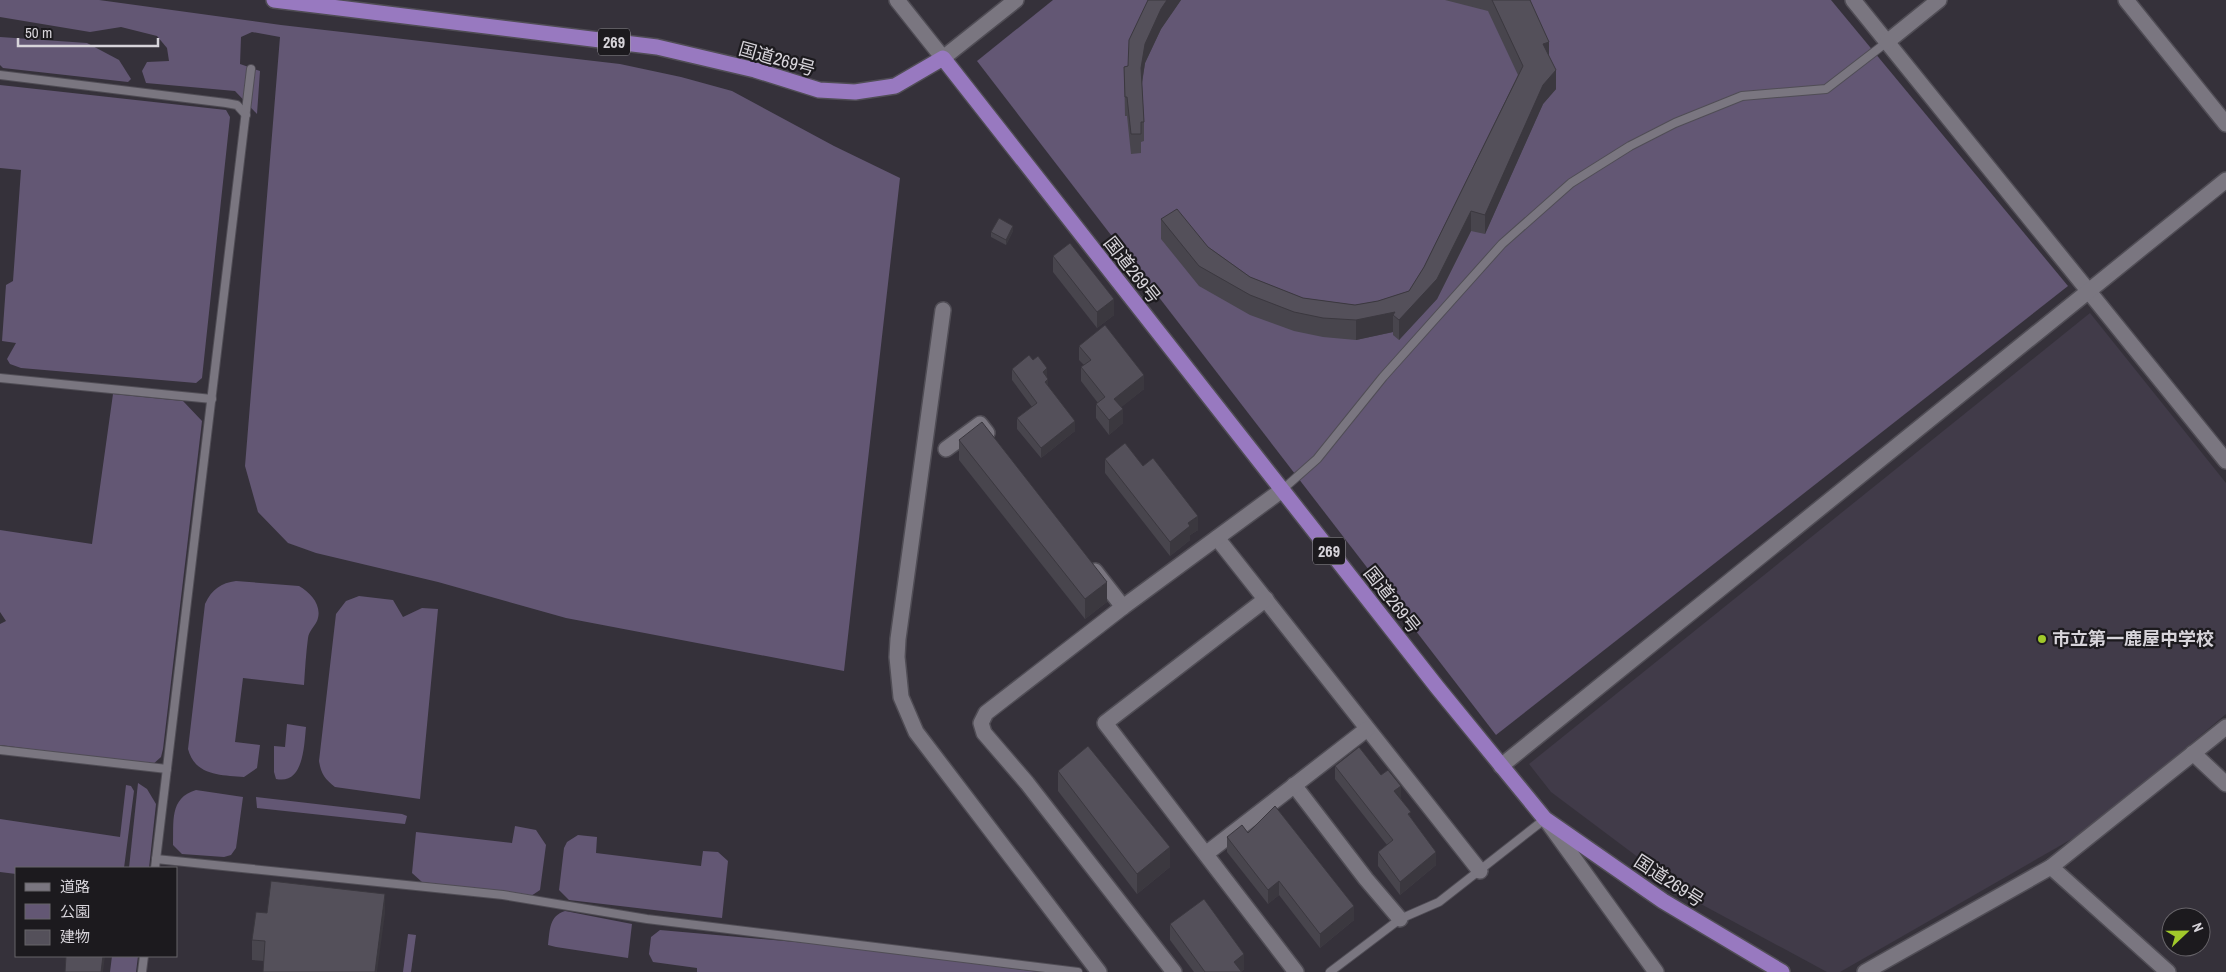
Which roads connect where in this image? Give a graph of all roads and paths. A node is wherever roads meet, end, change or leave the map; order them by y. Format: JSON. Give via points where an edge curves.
{"nodes":[{"id":1,"x":274,"y":0,"type":"edge"},
{"id":2,"x":898,"y":0,"type":"edge"},
{"id":3,"x":1016,"y":0,"type":"edge"},
{"id":4,"x":1853,"y":0,"type":"edge"},
{"id":5,"x":1940,"y":0,"type":"edge"},
{"id":6,"x":2126,"y":0,"type":"edge"},
{"id":7,"x":1887,"y":42,"type":"junction"},
{"id":8,"x":943,"y":58,"type":"junction"},
{"id":9,"x":251,"y":69,"type":"dead end"},
{"id":10,"x":0,"y":75,"type":"edge"},
{"id":11,"x":246,"y":114,"type":"junction"},
{"id":12,"x":2226,"y":124,"type":"edge"},
{"id":13,"x":2226,"y":180,"type":"edge"},
{"id":14,"x":2088,"y":290,"type":"junction"},
{"id":15,"x":943,"y":310,"type":"dead end"},
{"id":16,"x":0,"y":378,"type":"edge"},
{"id":17,"x":212,"y":400,"type":"junction"},
{"id":18,"x":998,"y":447,"type":"edge"},
{"id":19,"x":946,"y":449,"type":"dead end"},
{"id":20,"x":2226,"y":461,"type":"edge"},
{"id":21,"x":1282,"y":490,"type":"junction"},
{"id":22,"x":1217,"y":538,"type":"junction"},
{"id":23,"x":1088,"y":561,"type":"edge"},
{"id":24,"x":1266,"y":600,"type":"junction"},
{"id":25,"x":1123,"y":607,"type":"junction"},
{"id":26,"x":2226,"y":727,"type":"edge"},
{"id":27,"x":1367,"y":729,"type":"junction"},
{"id":28,"x":0,"y":750,"type":"edge"},
{"id":29,"x":2193,"y":753,"type":"junction"},
{"id":30,"x":1501,"y":766,"type":"junction"},
{"id":31,"x":167,"y":769,"type":"junction"},
{"id":32,"x":2226,"y":784,"type":"edge"},
{"id":33,"x":1294,"y":785,"type":"junction"},
{"id":34,"x":1545,"y":819,"type":"junction"},
{"id":35,"x":1207,"y":854,"type":"junction"},
{"id":36,"x":156,"y":859,"type":"junction"},
{"id":37,"x":2051,"y":866,"type":"junction"},
{"id":38,"x":155,"y":867,"type":"edge"},
{"id":39,"x":1480,"y":871,"type":"junction"},
{"id":40,"x":1400,"y":919,"type":"junction"},
{"id":41,"x":144,"y":957,"type":"edge"},
{"id":42,"x":142,"y":972,"type":"edge"},
{"id":43,"x":1078,"y":972,"type":"edge"},
{"id":44,"x":1099,"y":972,"type":"edge"},
{"id":45,"x":1174,"y":972,"type":"edge"},
{"id":46,"x":1296,"y":972,"type":"edge"},
{"id":47,"x":1330,"y":972,"type":"edge"},
{"id":48,"x":1656,"y":972,"type":"edge"},
{"id":49,"x":1782,"y":972,"type":"edge"},
{"id":50,"x":1866,"y":972,"type":"edge"},
{"id":51,"x":2168,"y":972,"type":"edge"}],
"edges":[{"from":1,"to":8,"type":"highway","name":"国道269号","number":"269","via":[[657,47],[755,70],[819,90],[854,92],[895,86]]},
{"from":2,"to":8,"type":"street"},
{"from":3,"to":8,"type":"street"},
{"from":4,"to":7,"type":"street"},
{"from":5,"to":7,"type":"street"},
{"from":6,"to":12,"type":"street"},
{"from":7,"to":14,"type":"street"},
{"from":7,"to":21,"type":"lane","via":[[1826,89],[1742,96],[1674,123],[1571,183],[1502,244],[1383,377],[1317,460]]},
{"from":8,"to":21,"type":"highway","name":"国道269号","number":"269"},
{"from":9,"to":11,"type":"lane"},
{"from":10,"to":11,"type":"lane","via":[[226,103],[237,105]]},
{"from":11,"to":17,"type":"lane"},
{"from":13,"to":14,"type":"street"},
{"from":14,"to":20,"type":"street"},
{"from":14,"to":30,"type":"street"},
{"from":15,"to":44,"type":"street","via":[[898,639],[901,697],[916,732]]},
{"from":16,"to":17,"type":"lane"},
{"from":17,"to":31,"type":"lane"},
{"from":18,"to":19,"type":"street","via":[[980,424]]},
{"from":21,"to":22,"type":"street"},
{"from":21,"to":30,"type":"highway","name":"国道269号","number":"269"},
{"from":22,"to":24,"type":"street"},
{"from":22,"to":25,"type":"street"},
{"from":23,"to":25,"type":"street"},
{"from":24,"to":27,"type":"street"},
{"from":24,"to":35,"type":"street","via":[[1105,723]]},
{"from":25,"to":45,"type":"street","via":[[986,713],[981,723],[984,733],[1027,783]]},
{"from":26,"to":29,"type":"street"},
{"from":27,"to":33,"type":"street"},
{"from":27,"to":39,"type":"street"},
{"from":28,"to":31,"type":"lane"},
{"from":29,"to":32,"type":"street"},
{"from":29,"to":37,"type":"street"},
{"from":30,"to":34,"type":"highway","name":"国道269号","number":"269"},
{"from":31,"to":36,"type":"lane"},
{"from":33,"to":35,"type":"street"},
{"from":33,"to":40,"type":"street"},
{"from":34,"to":39,"type":"lane"},
{"from":34,"to":48,"type":"street"},
{"from":34,"to":49,"type":"highway","name":"国道269号","number":"269","via":[[1663,900]]},
{"from":35,"to":46,"type":"street"},
{"from":36,"to":38,"type":"lane"},
{"from":36,"to":43,"type":"lane","via":[[503,895],[647,919]]},
{"from":37,"to":50,"type":"street"},
{"from":37,"to":51,"type":"street"},
{"from":39,"to":40,"type":"lane","via":[[1439,902]]},
{"from":40,"to":47,"type":"lane"},
{"from":41,"to":42,"type":"lane"}]}
